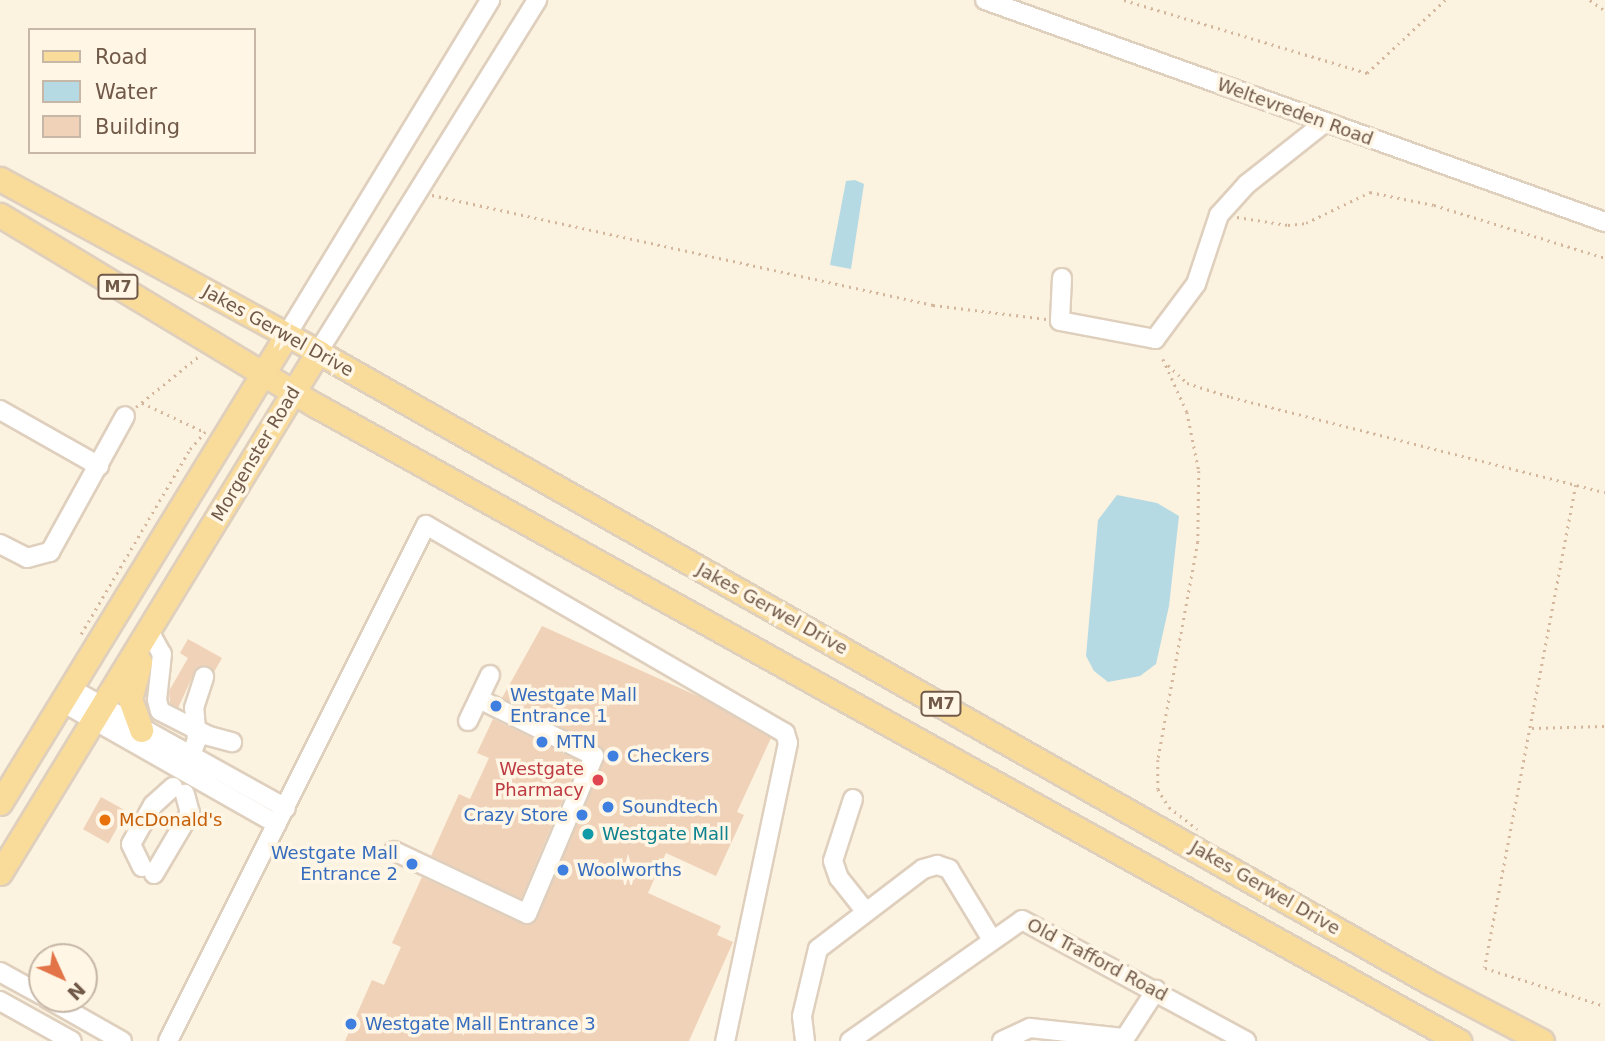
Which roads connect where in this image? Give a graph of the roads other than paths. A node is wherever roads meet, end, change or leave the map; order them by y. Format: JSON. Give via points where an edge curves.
{"nodes":[{"id":1,"x":490,"y":0,"type":"edge"},
{"id":2,"x":537,"y":0,"type":"edge"},
{"id":3,"x":985,"y":0,"type":"edge"},
{"id":4,"x":1324,"y":124,"type":"junction"},
{"id":5,"x":0,"y":179,"type":"edge"},
{"id":6,"x":0,"y":215,"type":"edge"},
{"id":7,"x":1605,"y":222,"type":"edge"},
{"id":8,"x":1062,"y":278,"type":"dead end"},
{"id":9,"x":286,"y":335,"type":"junction"},
{"id":10,"x":318,"y":352,"type":"junction"},
{"id":11,"x":263,"y":373,"type":"junction"},
{"id":12,"x":293,"y":391,"type":"junction"},
{"id":13,"x":0,"y":410,"type":"edge"},
{"id":14,"x":125,"y":416,"type":"road end"},
{"id":15,"x":99,"y":466,"type":"junction"},
{"id":16,"x":0,"y":544,"type":"edge"},
{"id":17,"x":146,"y":635,"type":"junction"},
{"id":18,"x":490,"y":675,"type":"dead end"},
{"id":19,"x":204,"y":677,"type":"dead end"},
{"id":20,"x":66,"y":695,"type":"junction"},
{"id":21,"x":481,"y":700,"type":"junction"},
{"id":22,"x":98,"y":714,"type":"junction"},
{"id":23,"x":468,"y":721,"type":"dead end"},
{"id":24,"x":196,"y":726,"type":"junction"},
{"id":25,"x":141,"y":730,"type":"junction"},
{"id":26,"x":232,"y":741,"type":"dead end"},
{"id":27,"x":183,"y":778,"type":"junction"},
{"id":28,"x":853,"y":799,"type":"dead end"},
{"id":29,"x":0,"y":803,"type":"edge"},
{"id":30,"x":285,"y":807,"type":"junction"},
{"id":31,"x":277,"y":824,"type":"junction"},
{"id":32,"x":394,"y":851,"type":"dead end"},
{"id":33,"x":0,"y":873,"type":"edge"},
{"id":34,"x":866,"y":912,"type":"junction"},
{"id":35,"x":991,"y":938,"type":"junction"},
{"id":36,"x":0,"y":972,"type":"edge"},
{"id":37,"x":28,"y":987,"type":"edge"},
{"id":38,"x":1156,"y":990,"type":"junction"},
{"id":39,"x":0,"y":1001,"type":"edge"},
{"id":40,"x":73,"y":1013,"type":"edge"},
{"id":41,"x":1123,"y":1040,"type":"edge"},
{"id":42,"x":72,"y":1041,"type":"edge"},
{"id":43,"x":122,"y":1041,"type":"edge"},
{"id":44,"x":168,"y":1041,"type":"edge"},
{"id":45,"x":725,"y":1041,"type":"edge"},
{"id":46,"x":805,"y":1041,"type":"edge"},
{"id":47,"x":850,"y":1041,"type":"edge"},
{"id":48,"x":1002,"y":1041,"type":"edge"},
{"id":49,"x":1246,"y":1041,"type":"edge"},
{"id":50,"x":1459,"y":1041,"type":"edge"},
{"id":51,"x":1542,"y":1041,"type":"edge"}],
"edges":[{"from":1,"to":9,"type":"street","name":"Morgenster Road"},
{"from":2,"to":10,"type":"street","name":"Morgenster Road"},
{"from":3,"to":4,"type":"street","name":"Weltevreden Road"},
{"from":4,"to":7,"type":"street","name":"Weltevreden Road"},
{"from":4,"to":8,"type":"street","via":[[1247,184],[1219,215],[1196,284],[1155,339],[1060,321]]},
{"from":5,"to":9,"type":"main road","name":"Jakes Gerwel Drive","number":"M7"},
{"from":6,"to":11,"type":"main road","number":"M7"},
{"from":9,"to":10,"type":"main road","name":"Jakes Gerwel Drive","number":"M7"},
{"from":9,"to":11,"type":"main road","name":"Morgenster Road"},
{"from":10,"to":12,"type":"main road","name":"Morgenster Road"},
{"from":10,"to":51,"type":"main road","name":"Jakes Gerwel Drive","number":"M7","via":[[1431,983]]},
{"from":11,"to":12,"type":"main road","number":"M7"},
{"from":11,"to":20,"type":"main road","name":"Morgenster Road"},
{"from":12,"to":17,"type":"main road","name":"Morgenster Road"},
{"from":12,"to":50,"type":"main road","number":"M7"},
{"from":13,"to":15,"type":"street"},
{"from":14,"to":15,"type":"street"},
{"from":15,"to":16,"type":"street","via":[[50,552],[27,558]]},
{"from":17,"to":22,"type":"main road","name":"Morgenster Road"},
{"from":17,"to":24,"type":"street","via":[[163,665],[158,707]]},
{"from":17,"to":25,"type":"main road","via":[[130,699]]},
{"from":18,"to":21,"type":"street"},
{"from":19,"to":24,"type":"street","via":[[194,708]]},
{"from":20,"to":22,"type":"street"},
{"from":20,"to":29,"type":"main road","name":"Morgenster Road"},
{"from":21,"to":23,"type":"street"},
{"from":21,"to":32,"type":"street","via":[[594,756],[527,914]]},
{"from":22,"to":25,"type":"street"},
{"from":22,"to":27,"type":"street"},
{"from":22,"to":33,"type":"main road","name":"Morgenster Road"},
{"from":24,"to":26,"type":"street"},
{"from":24,"to":27,"type":"street"},
{"from":25,"to":27,"type":"street"},
{"from":27,"to":27,"type":"street","via":[[153,805],[131,844],[148,870],[190,813]]},
{"from":27,"to":30,"type":"street"},
{"from":27,"to":31,"type":"street"},
{"from":28,"to":34,"type":"street","via":[[833,861],[839,878]]},
{"from":30,"to":31,"type":"street"},
{"from":30,"to":45,"type":"street","via":[[417,537],[428,526],[785,733],[788,743]]},
{"from":31,"to":44,"type":"street"},
{"from":34,"to":35,"type":"street","via":[[923,869],[943,865],[955,875]]},
{"from":34,"to":46,"type":"street","via":[[818,949],[802,1016]]},
{"from":35,"to":38,"type":"street","name":"Old Trafford Road","via":[[1016,921],[1027,920]]},
{"from":35,"to":47,"type":"street","name":"Old Trafford Road"},
{"from":36,"to":37,"type":"street"},
{"from":38,"to":41,"type":"street"},
{"from":38,"to":49,"type":"street","name":"Old Trafford Road"},
{"from":39,"to":42,"type":"street"},
{"from":40,"to":43,"type":"street"},
{"from":41,"to":48,"type":"street","via":[[1030,1028]]}]}
